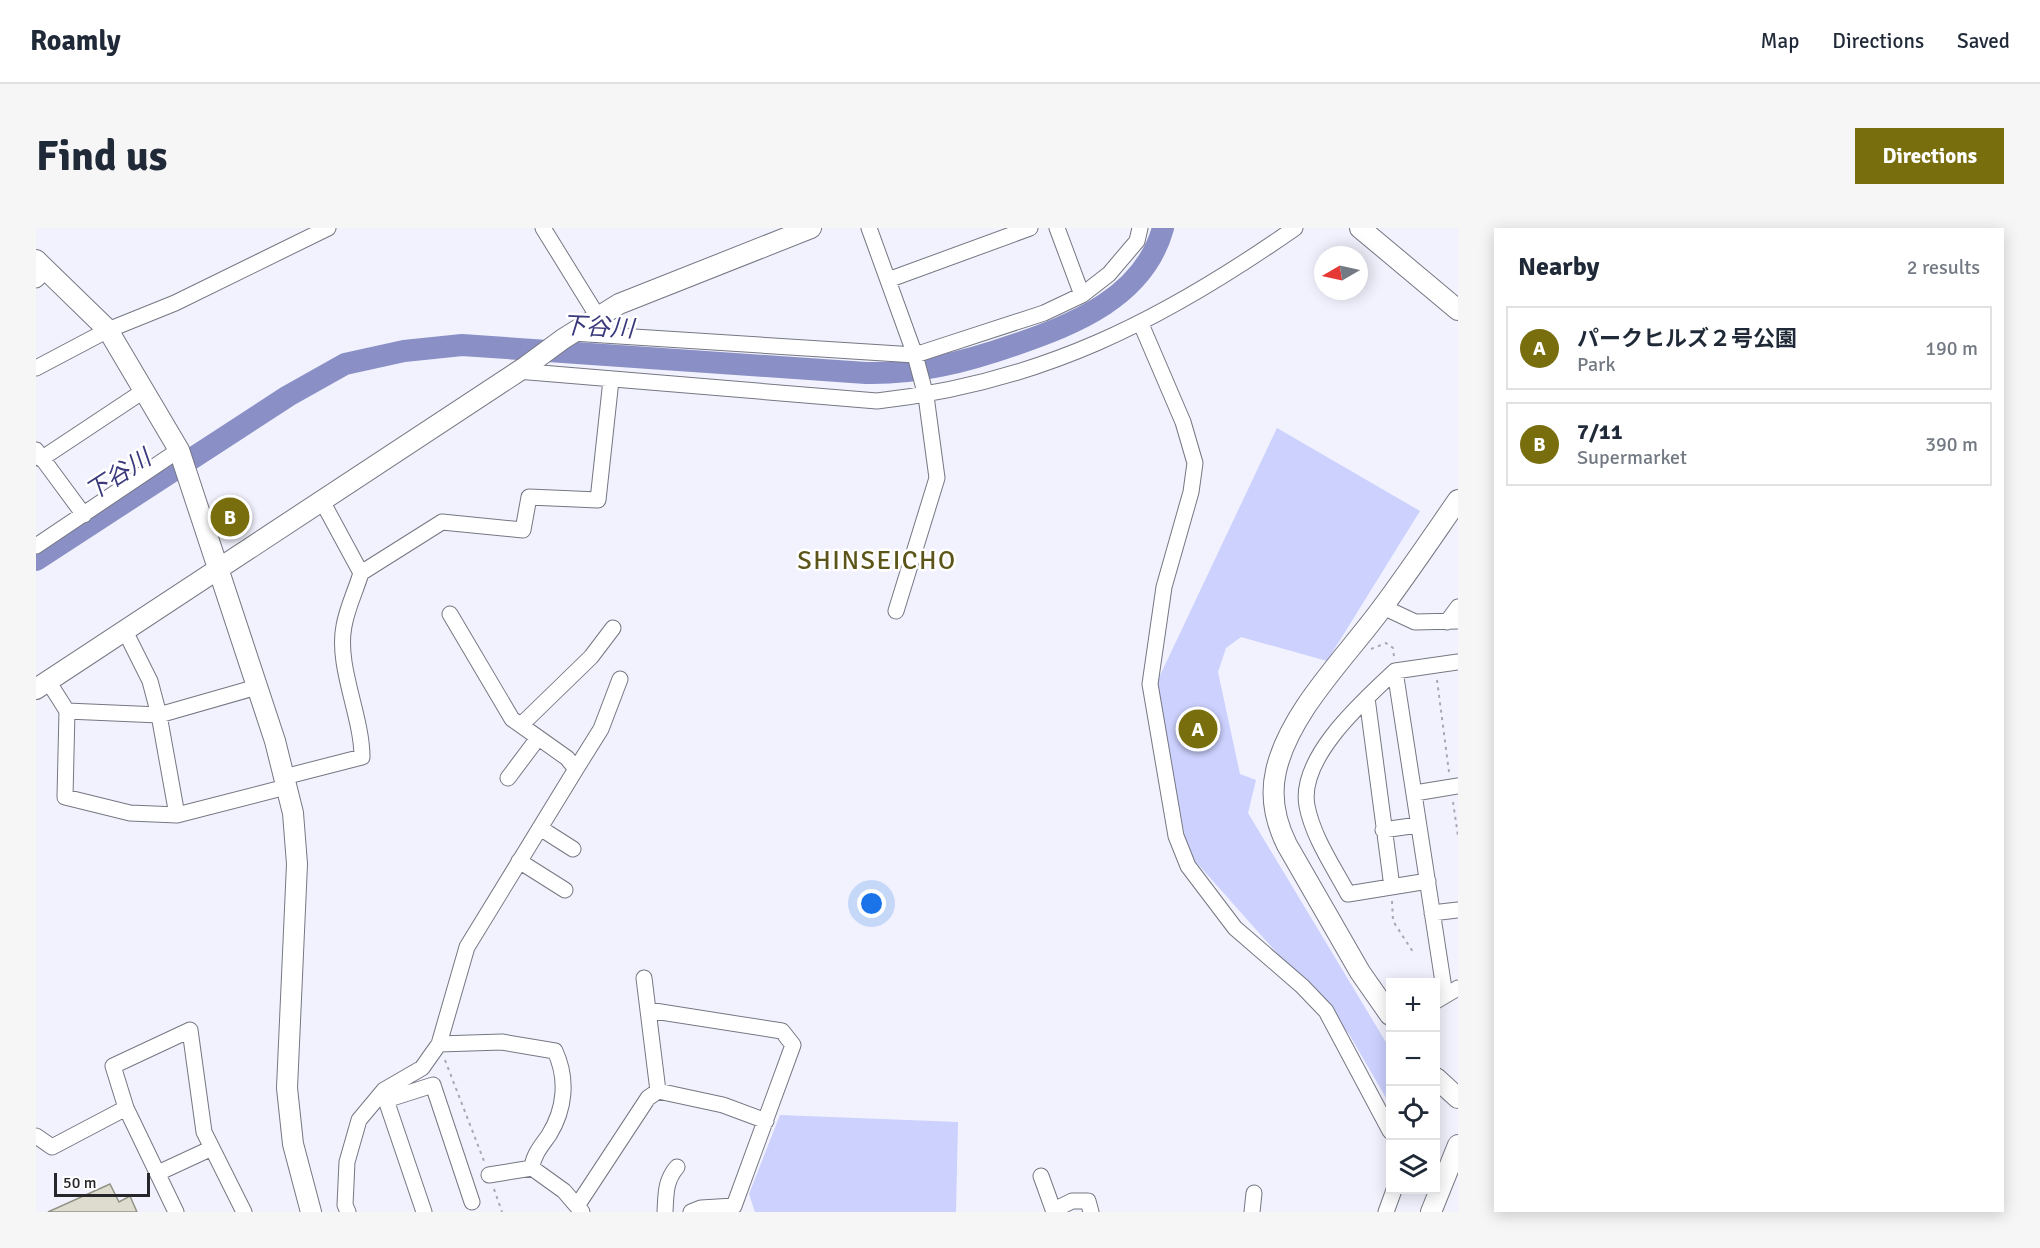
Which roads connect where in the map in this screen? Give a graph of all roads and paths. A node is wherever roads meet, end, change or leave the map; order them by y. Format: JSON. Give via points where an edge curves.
{"nodes":[{"id":1,"x":328,"y":228,"type":"edge"},
{"id":2,"x":543,"y":228,"type":"edge"},
{"id":3,"x":811,"y":228,"type":"edge"},
{"id":4,"x":869,"y":228,"type":"edge"},
{"id":5,"x":1030,"y":228,"type":"edge"},
{"id":6,"x":1057,"y":228,"type":"edge"},
{"id":7,"x":1140,"y":228,"type":"edge"},
{"id":8,"x":1295,"y":228,"type":"edge"},
{"id":9,"x":1360,"y":228,"type":"edge"},
{"id":10,"x":778,"y":234,"type":"edge"},
{"id":11,"x":40,"y":270,"type":"edge"},
{"id":12,"x":888,"y":280,"type":"junction"},
{"id":13,"x":1082,"y":295,"type":"junction"},
{"id":14,"x":1458,"y":310,"type":"edge"},
{"id":15,"x":598,"y":317,"type":"junction"},
{"id":16,"x":1141,"y":324,"type":"junction"},
{"id":17,"x":108,"y":330,"type":"junction"},
{"id":18,"x":568,"y":336,"type":"junction"},
{"id":19,"x":915,"y":355,"type":"junction"},
{"id":20,"x":36,"y":368,"type":"edge"},
{"id":21,"x":521,"y":369,"type":"junction"},
{"id":22,"x":611,"y":380,"type":"junction"},
{"id":23,"x":145,"y":390,"type":"junction"},
{"id":24,"x":926,"y":396,"type":"junction"},
{"id":25,"x":179,"y":450,"type":"junction"},
{"id":26,"x":38,"y":454,"type":"edge"},
{"id":27,"x":1458,"y":500,"type":"edge"},
{"id":28,"x":322,"y":501,"type":"junction"},
{"id":29,"x":84,"y":515,"type":"junction"},
{"id":30,"x":36,"y":546,"type":"edge"},
{"id":31,"x":219,"y":570,"type":"junction"},
{"id":32,"x":361,"y":573,"type":"junction"},
{"id":33,"x":1383,"y":607,"type":"junction"},
{"id":34,"x":1458,"y":607,"type":"edge"},
{"id":35,"x":896,"y":611,"type":"dead end"},
{"id":36,"x":450,"y":614,"type":"dead end"},
{"id":37,"x":1452,"y":622,"type":"edge"},
{"id":38,"x":613,"y":628,"type":"dead end"},
{"id":39,"x":125,"y":631,"type":"junction"},
{"id":40,"x":1362,"y":652,"type":"dead end"},
{"id":41,"x":1458,"y":662,"type":"edge"},
{"id":42,"x":1434,"y":665,"type":"junction"},
{"id":43,"x":1395,"y":671,"type":"junction"},
{"id":44,"x":620,"y":679,"type":"dead end"},
{"id":45,"x":42,"y":685,"type":"edge"},
{"id":46,"x":257,"y":687,"type":"junction"},
{"id":47,"x":1367,"y":698,"type":"junction"},
{"id":48,"x":67,"y":711,"type":"junction"},
{"id":49,"x":159,"y":715,"type":"junction"},
{"id":50,"x":521,"y":725,"type":"junction"},
{"id":51,"x":538,"y":738,"type":"junction"},
{"id":52,"x":576,"y":769,"type":"junction"},
{"id":53,"x":508,"y":778,"type":"dead end"},
{"id":54,"x":285,"y":782,"type":"junction"},
{"id":55,"x":1455,"y":786,"type":"edge"},
{"id":56,"x":1415,"y":793,"type":"junction"},
{"id":57,"x":177,"y":815,"type":"junction"},
{"id":58,"x":1418,"y":825,"type":"junction"},
{"id":59,"x":540,"y":828,"type":"junction"},
{"id":60,"x":1383,"y":830,"type":"junction"},
{"id":61,"x":1458,"y":836,"type":"edge"},
{"id":62,"x":573,"y":849,"type":"dead end"},
{"id":63,"x":519,"y":861,"type":"junction"},
{"id":64,"x":1428,"y":880,"type":"junction"},
{"id":65,"x":1392,"y":887,"type":"junction"},
{"id":66,"x":565,"y":890,"type":"dead end"},
{"id":67,"x":1458,"y":910,"type":"edge"},
{"id":68,"x":1432,"y":913,"type":"junction"},
{"id":69,"x":1413,"y":952,"type":"dead end"},
{"id":70,"x":644,"y":978,"type":"dead end"},
{"id":71,"x":1446,"y":995,"type":"edge"},
{"id":72,"x":648,"y":1010,"type":"junction"},
{"id":73,"x":1386,"y":1010,"type":"edge"},
{"id":74,"x":439,"y":1044,"type":"junction"},
{"id":75,"x":1440,"y":1082,"type":"edge"},
{"id":76,"x":658,"y":1091,"type":"junction"},
{"id":77,"x":383,"y":1097,"type":"junction"},
{"id":78,"x":1458,"y":1098,"type":"edge"},
{"id":79,"x":126,"y":1108,"type":"junction"},
{"id":80,"x":766,"y":1121,"type":"junction"},
{"id":81,"x":1386,"y":1124,"type":"edge"},
{"id":82,"x":36,"y":1136,"type":"edge"},
{"id":83,"x":1458,"y":1145,"type":"edge"},
{"id":84,"x":212,"y":1148,"type":"junction"},
{"id":85,"x":532,"y":1167,"type":"junction"},
{"id":86,"x":677,"y":1167,"type":"dead end"},
{"id":87,"x":158,"y":1173,"type":"junction"},
{"id":88,"x":489,"y":1174,"type":"junction"},
{"id":89,"x":1041,"y":1176,"type":"dead end"},
{"id":90,"x":1254,"y":1193,"type":"dead end"},
{"id":91,"x":1393,"y":1194,"type":"edge"},
{"id":92,"x":472,"y":1203,"type":"dead end"},
{"id":93,"x":579,"y":1209,"type":"edge"},
{"id":94,"x":737,"y":1209,"type":"edge"},
{"id":95,"x":1054,"y":1211,"type":"edge"},
{"id":96,"x":176,"y":1212,"type":"edge"},
{"id":97,"x":244,"y":1212,"type":"edge"},
{"id":98,"x":312,"y":1212,"type":"edge"},
{"id":99,"x":348,"y":1212,"type":"edge"},
{"id":100,"x":424,"y":1212,"type":"edge"},
{"id":101,"x":502,"y":1212,"type":"edge"},
{"id":102,"x":665,"y":1212,"type":"edge"},
{"id":103,"x":691,"y":1212,"type":"edge"},
{"id":104,"x":1091,"y":1212,"type":"edge"},
{"id":105,"x":1252,"y":1212,"type":"edge"},
{"id":106,"x":1386,"y":1212,"type":"edge"},
{"id":107,"x":1431,"y":1212,"type":"edge"}],
"edges":[{"from":1,"to":17,"type":"street","via":[[175,303]]},
{"from":2,"to":15,"type":"street"},
{"from":3,"to":10,"type":"street"},
{"from":4,"to":12,"type":"street"},
{"from":5,"to":12,"type":"street"},
{"from":6,"to":13,"type":"street"},
{"from":7,"to":13,"type":"street","via":[[1137,241],[1109,274]]},
{"from":8,"to":16,"type":"street","via":[[1240,267]]},
{"from":9,"to":14,"type":"street"},
{"from":10,"to":15,"type":"street","via":[[619,304]]},
{"from":11,"to":17,"type":"street"},
{"from":12,"to":19,"type":"street"},
{"from":13,"to":19,"type":"street","via":[[1044,313]]},
{"from":15,"to":18,"type":"street"},
{"from":16,"to":24,"type":"street","via":[[1022,373]]},
{"from":16,"to":81,"type":"street","via":[[1183,422],[1195,463],[1191,492],[1164,587],[1150,684],[1176,836],[1188,866],[1235,928],[1326,1011]]},
{"from":17,"to":20,"type":"street"},
{"from":17,"to":23,"type":"street"},
{"from":18,"to":19,"type":"street"},
{"from":18,"to":21,"type":"street"},
{"from":19,"to":24,"type":"street"},
{"from":21,"to":22,"type":"street"},
{"from":21,"to":28,"type":"street"},
{"from":22,"to":24,"type":"street","via":[[877,401]]},
{"from":22,"to":32,"type":"street","via":[[598,500],[528,497],[523,530],[442,522]]},
{"from":23,"to":25,"type":"street"},
{"from":23,"to":26,"type":"street"},
{"from":24,"to":35,"type":"street","via":[[937,478]]},
{"from":25,"to":29,"type":"street"},
{"from":25,"to":31,"type":"street"},
{"from":26,"to":29,"type":"street"},
{"from":27,"to":33,"type":"street"},
{"from":28,"to":31,"type":"street"},
{"from":28,"to":32,"type":"street"},
{"from":29,"to":30,"type":"street"},
{"from":31,"to":39,"type":"street"},
{"from":31,"to":46,"type":"street"},
{"from":32,"to":54,"type":"street","via":[[343,627],[346,672],[362,736],[362,757]]},
{"from":33,"to":37,"type":"street","via":[[1415,622]]},
{"from":33,"to":73,"type":"street","via":[[1285,742],[1273,792],[1278,825],[1287,845]]},
{"from":34,"to":37,"type":"street"},
{"from":36,"to":50,"type":"street","via":[[488,682],[512,719]]},
{"from":38,"to":50,"type":"street","via":[[591,657]]},
{"from":39,"to":45,"type":"street"},
{"from":39,"to":49,"type":"street","via":[[150,681]]},
{"from":40,"to":43,"type":"path","via":[[1386,643],[1393,648]]},
{"from":41,"to":42,"type":"street"},
{"from":42,"to":43,"type":"street"},
{"from":42,"to":55,"type":"path"},
{"from":43,"to":47,"type":"street"},
{"from":43,"to":56,"type":"street"},
{"from":44,"to":52,"type":"street","via":[[601,729]]},
{"from":45,"to":48,"type":"street"},
{"from":46,"to":49,"type":"street"},
{"from":46,"to":54,"type":"street"},
{"from":47,"to":60,"type":"street"},
{"from":47,"to":65,"type":"street","via":[[1329,740],[1315,764],[1306,803],[1348,894]]},
{"from":48,"to":49,"type":"street"},
{"from":48,"to":57,"type":"street","via":[[65,797],[130,813]]},
{"from":49,"to":57,"type":"street"},
{"from":50,"to":51,"type":"street"},
{"from":51,"to":52,"type":"street"},
{"from":51,"to":53,"type":"street"},
{"from":52,"to":59,"type":"street"},
{"from":54,"to":57,"type":"street"},
{"from":54,"to":98,"type":"street","via":[[293,813],[297,864],[286,1088],[293,1144]]},
{"from":55,"to":56,"type":"street"},
{"from":55,"to":61,"type":"path"},
{"from":56,"to":58,"type":"street"},
{"from":58,"to":60,"type":"street"},
{"from":58,"to":64,"type":"street"},
{"from":59,"to":62,"type":"street"},
{"from":59,"to":63,"type":"street"},
{"from":60,"to":65,"type":"street"},
{"from":63,"to":66,"type":"street"},
{"from":63,"to":74,"type":"street","via":[[467,947]]},
{"from":64,"to":65,"type":"street"},
{"from":64,"to":68,"type":"street"},
{"from":65,"to":69,"type":"path","via":[[1393,921]]},
{"from":67,"to":68,"type":"street"},
{"from":68,"to":71,"type":"street"},
{"from":70,"to":72,"type":"street"},
{"from":72,"to":76,"type":"street"},
{"from":72,"to":80,"type":"street","via":[[782,1031],[793,1045]]},
{"from":74,"to":77,"type":"street","via":[[422,1068]]},
{"from":74,"to":85,"type":"street","via":[[502,1042],[555,1051],[566,1085],[553,1127],[532,1160]]},
{"from":74,"to":88,"type":"path"},
{"from":75,"to":78,"type":"street"},
{"from":76,"to":80,"type":"street","via":[[723,1105]]},
{"from":76,"to":93,"type":"street","via":[[648,1098]]},
{"from":77,"to":92,"type":"street","via":[[433,1085]]},
{"from":77,"to":99,"type":"street","via":[[359,1120],[347,1161]]},
{"from":77,"to":100,"type":"street"},
{"from":79,"to":82,"type":"street","via":[[52,1147]]},
{"from":79,"to":84,"type":"street","via":[[113,1066],[190,1030],[204,1132]]},
{"from":79,"to":87,"type":"street"},
{"from":80,"to":94,"type":"street"},
{"from":83,"to":107,"type":"street"},
{"from":84,"to":87,"type":"street"},
{"from":84,"to":97,"type":"street"},
{"from":85,"to":88,"type":"street"},
{"from":85,"to":93,"type":"street","via":[[564,1191]]},
{"from":86,"to":102,"type":"street","via":[[666,1185]]},
{"from":87,"to":96,"type":"street"},
{"from":88,"to":101,"type":"path"},
{"from":89,"to":95,"type":"street"},
{"from":90,"to":105,"type":"street"},
{"from":91,"to":106,"type":"street"},
{"from":94,"to":103,"type":"street","via":[[700,1208]]},
{"from":95,"to":104,"type":"street","via":[[1072,1201],[1088,1201]]}]}
